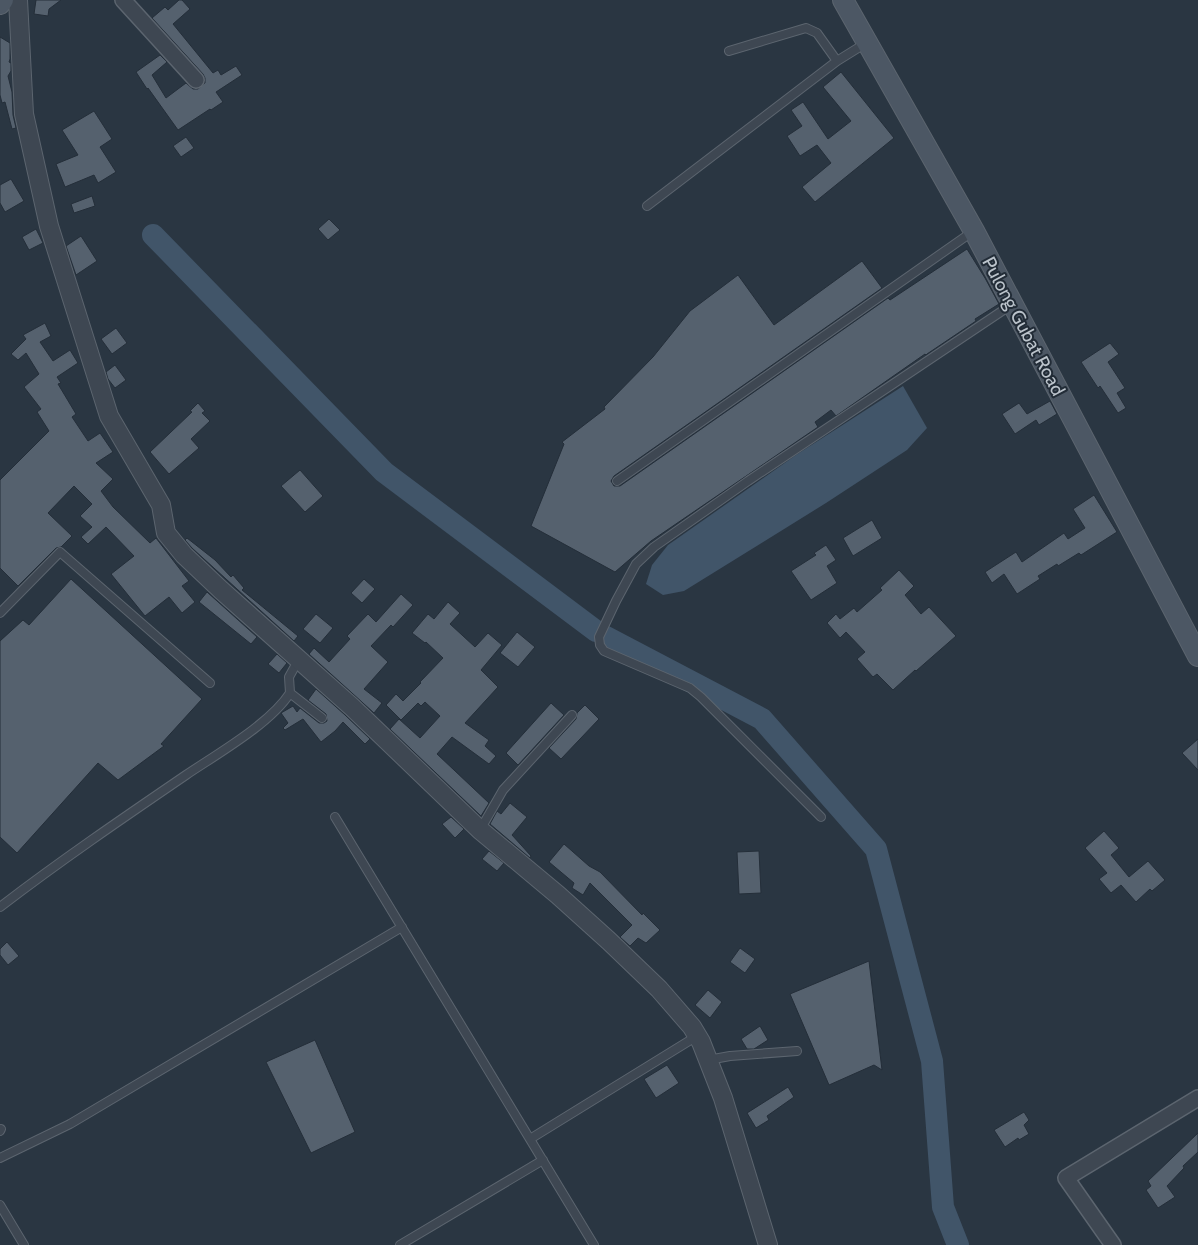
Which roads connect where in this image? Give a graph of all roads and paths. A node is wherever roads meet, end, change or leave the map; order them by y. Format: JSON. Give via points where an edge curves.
{"nodes":[{"id":1,"x":3,"y":0,"type":"edge"},
{"id":2,"x":18,"y":0,"type":"edge"},
{"id":3,"x":123,"y":0,"type":"edge"},
{"id":4,"x":843,"y":0,"type":"edge"},
{"id":5,"x":0,"y":4,"type":"edge"},
{"id":6,"x":866,"y":43,"type":"junction"},
{"id":7,"x":729,"y":51,"type":"dead end"},
{"id":8,"x":837,"y":61,"type":"junction"},
{"id":9,"x":196,"y":80,"type":"dead end"},
{"id":10,"x":647,"y":206,"type":"dead end"},
{"id":11,"x":974,"y":231,"type":"junction"},
{"id":12,"x":1012,"y":304,"type":"junction"},
{"id":13,"x":616,"y":481,"type":"dead end"},
{"id":14,"x":0,"y":613,"type":"edge"},
{"id":15,"x":1198,"y":656,"type":"edge"},
{"id":16,"x":299,"y":660,"type":"junction"},
{"id":17,"x":210,"y":683,"type":"dead end"},
{"id":18,"x":290,"y":693,"type":"junction"},
{"id":19,"x":572,"y":715,"type":"dead end"},
{"id":20,"x":322,"y":718,"type":"dead end"},
{"id":21,"x":335,"y":817,"type":"dead end"},
{"id":22,"x":821,"y":817,"type":"dead end"},
{"id":23,"x":480,"y":830,"type":"junction"},
{"id":24,"x":0,"y":907,"type":"edge"},
{"id":25,"x":402,"y":927,"type":"junction"},
{"id":26,"x":697,"y":1036,"type":"junction"},
{"id":27,"x":797,"y":1051,"type":"dead end"},
{"id":28,"x":708,"y":1060,"type":"junction"},
{"id":29,"x":1198,"y":1098,"type":"edge"},
{"id":30,"x":530,"y":1138,"type":"junction"},
{"id":31,"x":0,"y":1158,"type":"edge"},
{"id":32,"x":543,"y":1160,"type":"junction"},
{"id":33,"x":0,"y":1205,"type":"edge"},
{"id":34,"x":24,"y":1245,"type":"edge"},
{"id":35,"x":400,"y":1245,"type":"edge"},
{"id":36,"x":594,"y":1245,"type":"edge"},
{"id":37,"x":768,"y":1245,"type":"edge"},
{"id":38,"x":1113,"y":1245,"type":"edge"}],
"edges":[{"from":1,"to":5,"type":"main road"},
{"from":2,"to":16,"type":"street","via":[[24,114],[49,226],[109,416],[161,505],[166,533],[190,561]]},
{"from":3,"to":9,"type":"street"},
{"from":4,"to":6,"type":"main road","name":"Pulong Gubat Road"},
{"from":6,"to":8,"type":"lane"},
{"from":6,"to":11,"type":"main road","name":"Pulong Gubat Road"},
{"from":7,"to":8,"type":"lane","via":[[806,28],[817,33]]},
{"from":8,"to":10,"type":"lane"},
{"from":11,"to":12,"type":"main road","name":"Pulong Gubat Road"},
{"from":11,"to":13,"type":"lane"},
{"from":12,"to":15,"type":"main road","name":"Pulong Gubat Road"},
{"from":12,"to":22,"type":"lane","via":[[654,547],[636,564],[599,637],[604,652],[695,692]]},
{"from":14,"to":17,"type":"lane","via":[[60,552]]},
{"from":16,"to":18,"type":"lane","via":[[288,677]]},
{"from":16,"to":23,"type":"street","via":[[352,706]]},
{"from":18,"to":20,"type":"lane"},
{"from":18,"to":24,"type":"lane","via":[[262,723],[125,816]]},
{"from":19,"to":23,"type":"lane","via":[[503,790]]},
{"from":21,"to":25,"type":"lane"},
{"from":23,"to":26,"type":"street","via":[[609,941],[659,989]]},
{"from":25,"to":30,"type":"lane"},
{"from":25,"to":31,"type":"lane","via":[[70,1124]]},
{"from":26,"to":28,"type":"street"},
{"from":26,"to":30,"type":"lane"},
{"from":27,"to":28,"type":"lane"},
{"from":28,"to":37,"type":"street","via":[[723,1098]]},
{"from":29,"to":38,"type":"street","via":[[1066,1178]]},
{"from":30,"to":32,"type":"lane"},
{"from":32,"to":35,"type":"lane"},
{"from":32,"to":36,"type":"lane"},
{"from":33,"to":34,"type":"lane"}]}
